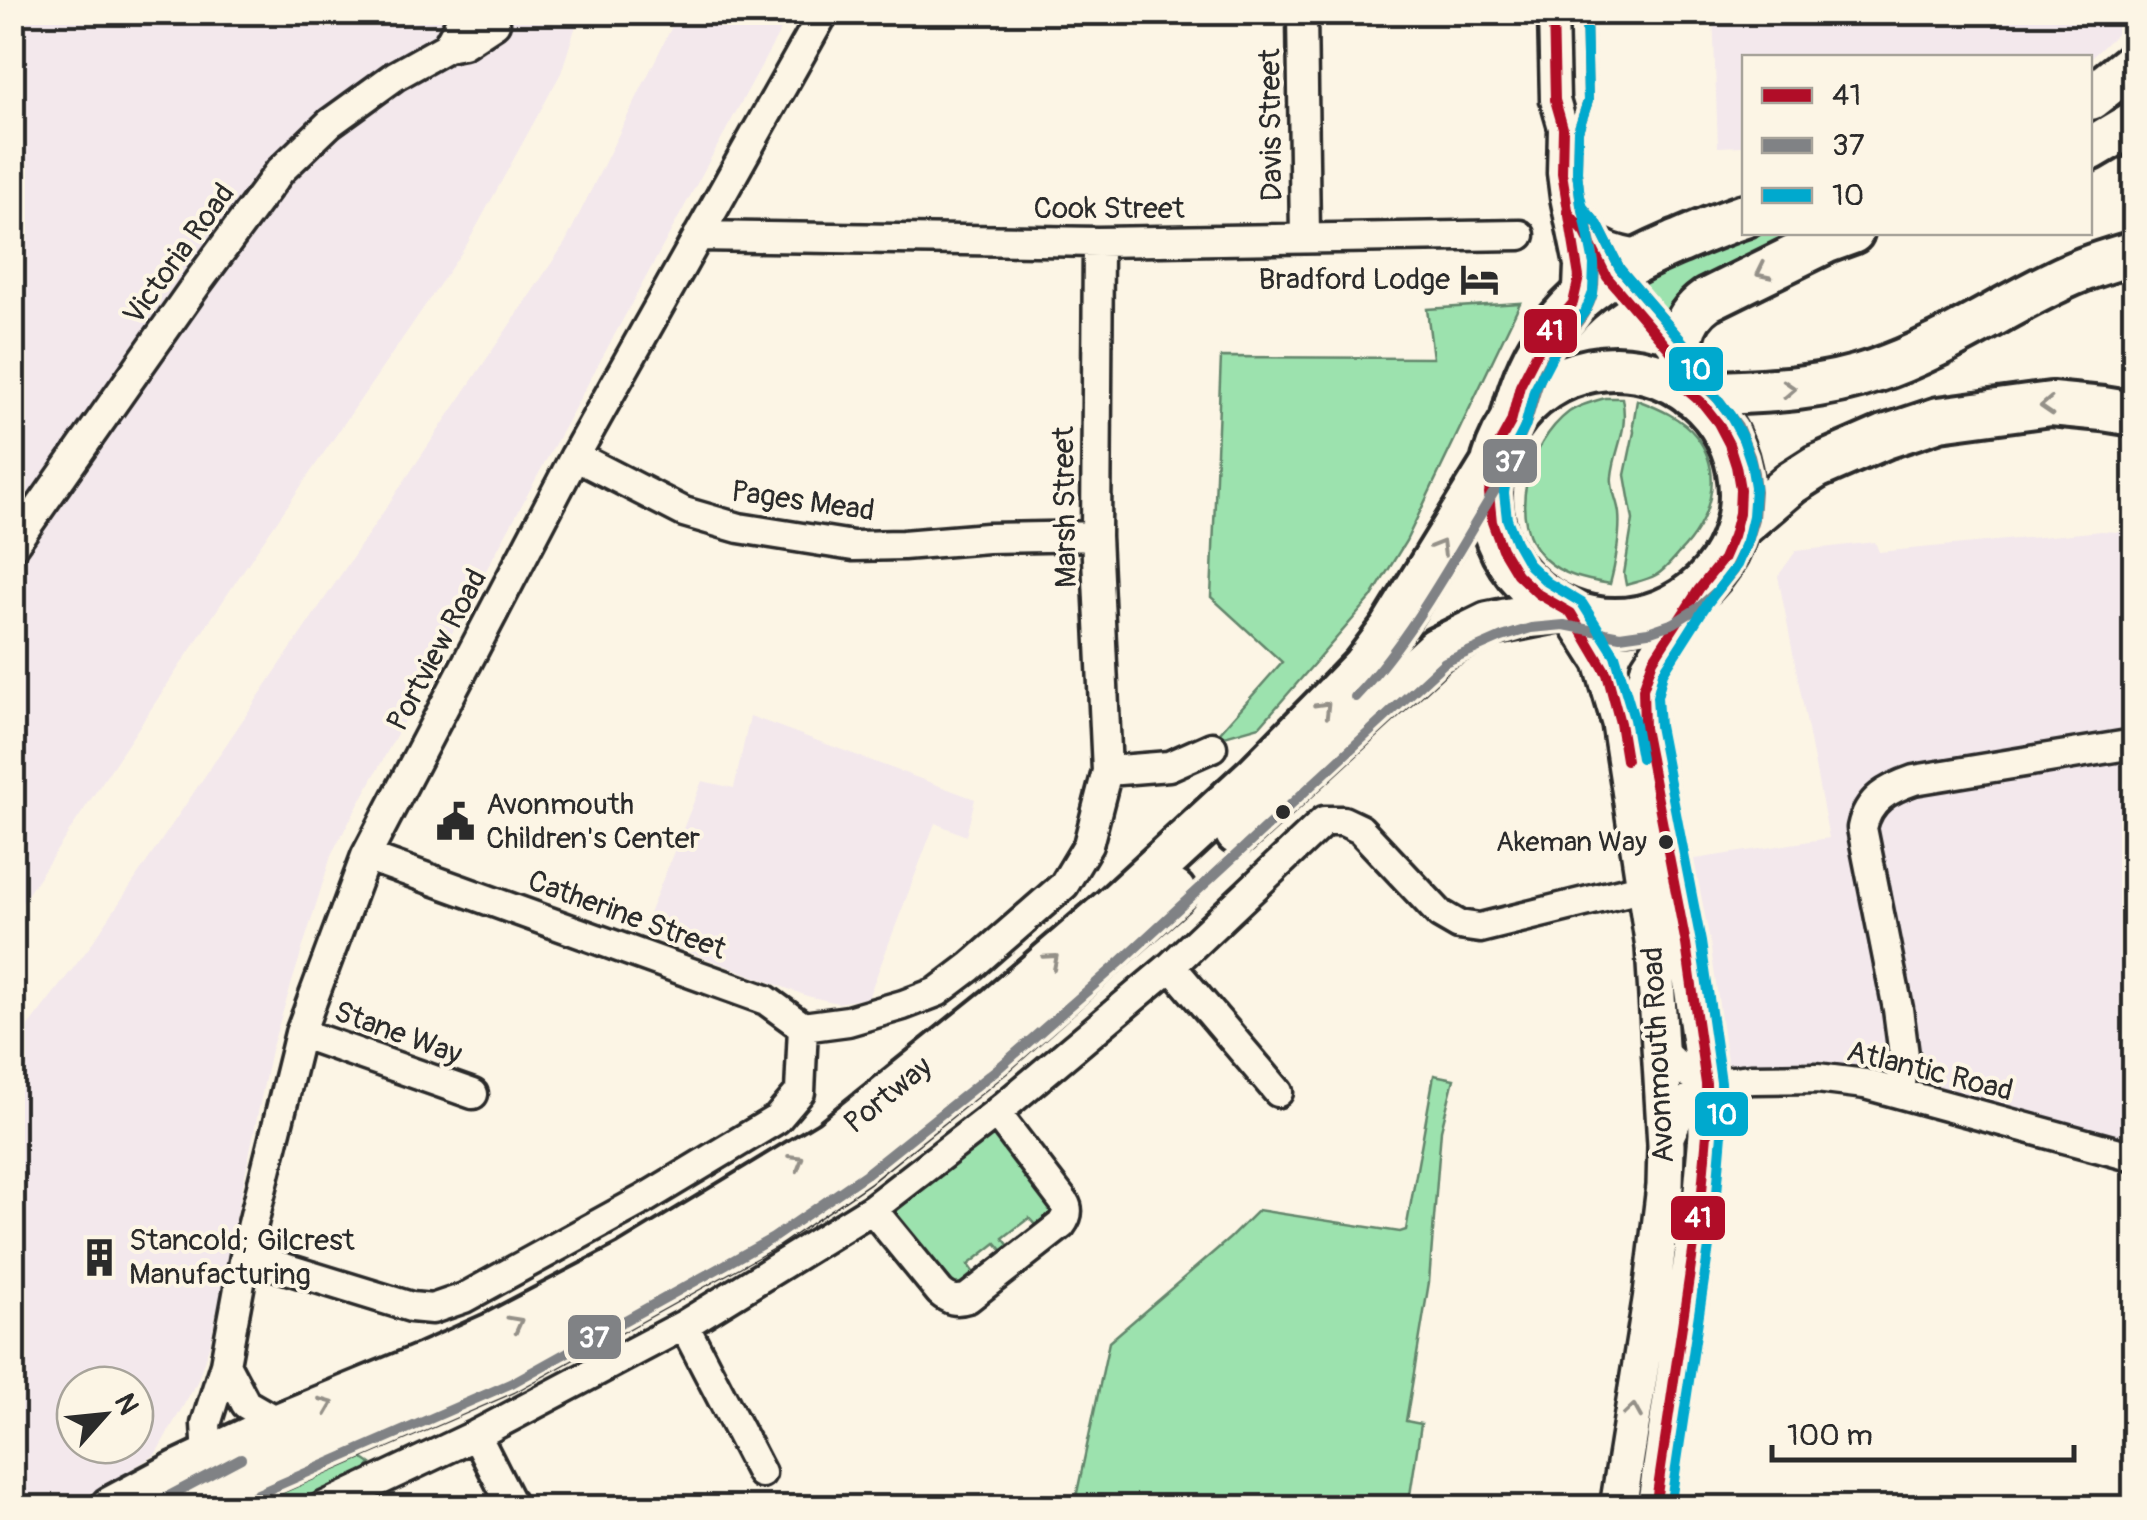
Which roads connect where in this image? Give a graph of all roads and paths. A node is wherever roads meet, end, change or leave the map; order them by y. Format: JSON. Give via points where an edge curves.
{"nodes":[{"id":1,"x":824,"y":12,"type":"edge"},
{"id":2,"x":1302,"y":12,"type":"edge"},
{"id":3,"x":1553,"y":12,"type":"edge"},
{"id":4,"x":1571,"y":12,"type":"edge"},
{"id":5,"x":483,"y":18,"type":"edge"},
{"id":6,"x":2134,"y":64,"type":"edge"},
{"id":7,"x":2092,"y":96,"type":"edge"},
{"id":8,"x":2134,"y":123,"type":"edge"},
{"id":9,"x":1563,"y":128,"type":"junction"},
{"id":10,"x":2092,"y":148,"type":"edge"},
{"id":11,"x":1567,"y":211,"type":"junction"},
{"id":12,"x":1742,"y":217,"type":"edge"},
{"id":13,"x":1520,"y":235,"type":"dead end"},
{"id":14,"x":1845,"y":235,"type":"edge"},
{"id":15,"x":698,"y":236,"type":"junction"},
{"id":16,"x":1305,"y":237,"type":"junction"},
{"id":17,"x":1098,"y":242,"type":"junction"},
{"id":18,"x":1646,"y":256,"type":"junction"},
{"id":19,"x":2117,"y":258,"type":"edge"},
{"id":20,"x":1572,"y":304,"type":"junction"},
{"id":21,"x":1688,"y":391,"type":"junction"},
{"id":22,"x":2134,"y":414,"type":"edge"},
{"id":23,"x":1512,"y":422,"type":"junction"},
{"id":24,"x":575,"y":456,"type":"junction"},
{"id":25,"x":1493,"y":464,"type":"junction"},
{"id":26,"x":1736,"y":530,"type":"junction"},
{"id":27,"x":1096,"y":536,"type":"junction"},
{"id":28,"x":12,"y":547,"type":"edge"},
{"id":29,"x":1700,"y":588,"type":"junction"},
{"id":30,"x":1567,"y":611,"type":"junction"},
{"id":31,"x":2134,"y":744,"type":"edge"},
{"id":32,"x":1212,"y":747,"type":"dead end"},
{"id":33,"x":1107,"y":772,"type":"junction"},
{"id":34,"x":366,"y":856,"type":"junction"},
{"id":35,"x":1645,"y":887,"type":"junction"},
{"id":36,"x":1171,"y":966,"type":"junction"},
{"id":37,"x":803,"y":1028,"type":"junction"},
{"id":38,"x":300,"y":1032,"type":"junction"},
{"id":39,"x":1660,"y":1050,"type":"junction"},
{"id":40,"x":1706,"y":1084,"type":"junction"},
{"id":41,"x":1278,"y":1092,"type":"dead end"},
{"id":42,"x":1900,"y":1093,"type":"junction"},
{"id":43,"x":473,"y":1094,"type":"dead end"},
{"id":44,"x":996,"y":1113,"type":"junction"},
{"id":45,"x":1666,"y":1145,"type":"junction"},
{"id":46,"x":2134,"y":1157,"type":"edge"},
{"id":47,"x":872,"y":1209,"type":"junction"},
{"id":48,"x":245,"y":1256,"type":"junction"},
{"id":49,"x":684,"y":1325,"type":"junction"},
{"id":50,"x":225,"y":1364,"type":"junction"},
{"id":51,"x":406,"y":1414,"type":"junction"},
{"id":52,"x":282,"y":1424,"type":"junction"},
{"id":53,"x":476,"y":1435,"type":"junction"},
{"id":54,"x":428,"y":1458,"type":"junction"},
{"id":55,"x":220,"y":1473,"type":"junction"},
{"id":56,"x":761,"y":1473,"type":"dead end"},
{"id":57,"x":112,"y":1508,"type":"edge"},
{"id":58,"x":186,"y":1508,"type":"edge"},
{"id":59,"x":320,"y":1508,"type":"edge"},
{"id":60,"x":514,"y":1508,"type":"edge"},
{"id":61,"x":1618,"y":1508,"type":"edge"},
{"id":62,"x":1655,"y":1508,"type":"edge"}],
"edges":[{"from":1,"to":15,"type":"street","name":"Portview Road"},
{"from":2,"to":16,"type":"street","name":"Davis Street"},
{"from":3,"to":9,"type":"street","via":[[1555,100]]},
{"from":4,"to":9,"type":"street","via":[[1573,100]]},
{"from":5,"to":28,"type":"street","name":"Victoria Road","via":[[463,44],[395,76],[330,122],[280,171]]},
{"from":6,"to":7,"type":"highway"},
{"from":8,"to":10,"type":"highway"},
{"from":9,"to":11,"type":"street"},
{"from":11,"to":18,"type":"street","via":[[1604,247]]},
{"from":11,"to":20,"type":"street","via":[[1579,277]]},
{"from":12,"to":18,"type":"highway"},
{"from":13,"to":16,"type":"street","name":"Cook Street"},
{"from":14,"to":21,"type":"highway","one_way":true,"via":[[1695,308],[1681,340]]},
{"from":15,"to":17,"type":"street","name":"Cook Street"},
{"from":15,"to":24,"type":"street","name":"Portview Road"},
{"from":16,"to":17,"type":"street","name":"Cook Street"},
{"from":17,"to":27,"type":"street","name":"Marsh Street"},
{"from":18,"to":20,"type":"highway"},
{"from":21,"to":19,"type":"highway","one_way":true,"via":[[1808,388],[1878,370],[2058,280]]},
{"from":20,"to":23,"type":"highway","via":[[1532,359]]},
{"from":21,"to":23,"type":"highway","via":[[1636,370],[1586,372],[1540,392]]},
{"from":21,"to":26,"type":"highway","via":[[1710,411],[1735,455],[1741,505]]},
{"from":22,"to":26,"type":"highway","one_way":true,"via":[[2051,404],[1939,419],[1816,467]]},
{"from":23,"to":25,"type":"highway"},
{"from":24,"to":27,"type":"street","name":"Pages Mead","via":[[684,512],[852,546]]},
{"from":24,"to":34,"type":"street","name":"Portview Road"},
{"from":25,"to":30,"type":"highway","via":[[1492,522],[1502,549],[1517,574]]},
{"from":52,"to":25,"type":"highway","name":"Portway","one_way":true,"via":[[494,1334],[630,1263],[831,1141],[1112,908],[1328,704],[1391,630]]},
{"from":26,"to":29,"type":"highway"},
{"from":27,"to":33,"type":"street","name":"Marsh Street"},
{"from":29,"to":30,"type":"highway","via":[[1641,618],[1594,619]]},
{"from":29,"to":40,"type":"main road","name":"Avonmouth Road","via":[[1649,666],[1642,698]]},
{"from":30,"to":35,"type":"main road","name":"Avonmouth Road","via":[[1602,662],[1620,722]]},
{"from":30,"to":51,"type":"highway","name":"Portway","via":[[1488,624],[1437,649],[1108,953],[858,1162],[650,1291]]},
{"from":31,"to":42,"type":"street","via":[[1914,780],[1888,789],[1869,808],[1862,828],[1898,1009]]},
{"from":32,"to":33,"type":"street","via":[[1169,766]]},
{"from":33,"to":37,"type":"street","via":[[1088,845],[1064,885],[970,966],[937,992],[903,1006]]},
{"from":34,"to":37,"type":"street","name":"Catherine Street","via":[[766,1000]]},
{"from":34,"to":38,"type":"street","name":"Portview Road"},
{"from":35,"to":36,"type":"street","via":[[1468,927],[1440,914],[1360,829],[1324,821]]},
{"from":35,"to":39,"type":"main road","name":"Avonmouth Road"},
{"from":36,"to":41,"type":"street"},
{"from":36,"to":44,"type":"street"},
{"from":37,"to":48,"type":"street","name":"Portway","via":[[800,1092],[777,1120],[464,1298],[411,1307]]},
{"from":38,"to":43,"type":"street","name":"Stane Way"},
{"from":38,"to":48,"type":"street","name":"Portview Road"},
{"from":39,"to":40,"type":"street"},
{"from":39,"to":45,"type":"main road","name":"Avonmouth Road"},
{"from":40,"to":42,"type":"street","name":"Atlantic Road","via":[[1817,1078]]},
{"from":40,"to":45,"type":"street","via":[[1685,1104]]},
{"from":40,"to":62,"type":"main road","name":"Avonmouth Road","via":[[1702,1192]]},
{"from":42,"to":46,"type":"street","name":"Atlantic Road"},
{"from":44,"to":47,"type":"street"},
{"from":44,"to":47,"type":"street","via":[[1068,1208],[1061,1225],[968,1298],[952,1300],[940,1292]]},
{"from":61,"to":45,"type":"main road","name":"Avonmouth Road","one_way":true,"via":[[1652,1294]]},
{"from":47,"to":49,"type":"street"},
{"from":48,"to":50,"type":"street","name":"Portview Road"},
{"from":49,"to":53,"type":"street"},
{"from":49,"to":56,"type":"street"},
{"from":50,"to":52,"type":"street","via":[[246,1404]]},
{"from":50,"to":55,"type":"street","name":"Portview Road","via":[[206,1424]]},
{"from":51,"to":54,"type":"street"},
{"from":51,"to":55,"type":"highway","name":"Portway"},
{"from":52,"to":55,"type":"highway","name":"Portway"},
{"from":53,"to":54,"type":"street"},
{"from":53,"to":60,"type":"street"},
{"from":54,"to":59,"type":"street"},
{"from":55,"to":57,"type":"highway","name":"Portway"},
{"from":55,"to":58,"type":"highway","name":"Portway"}]}
